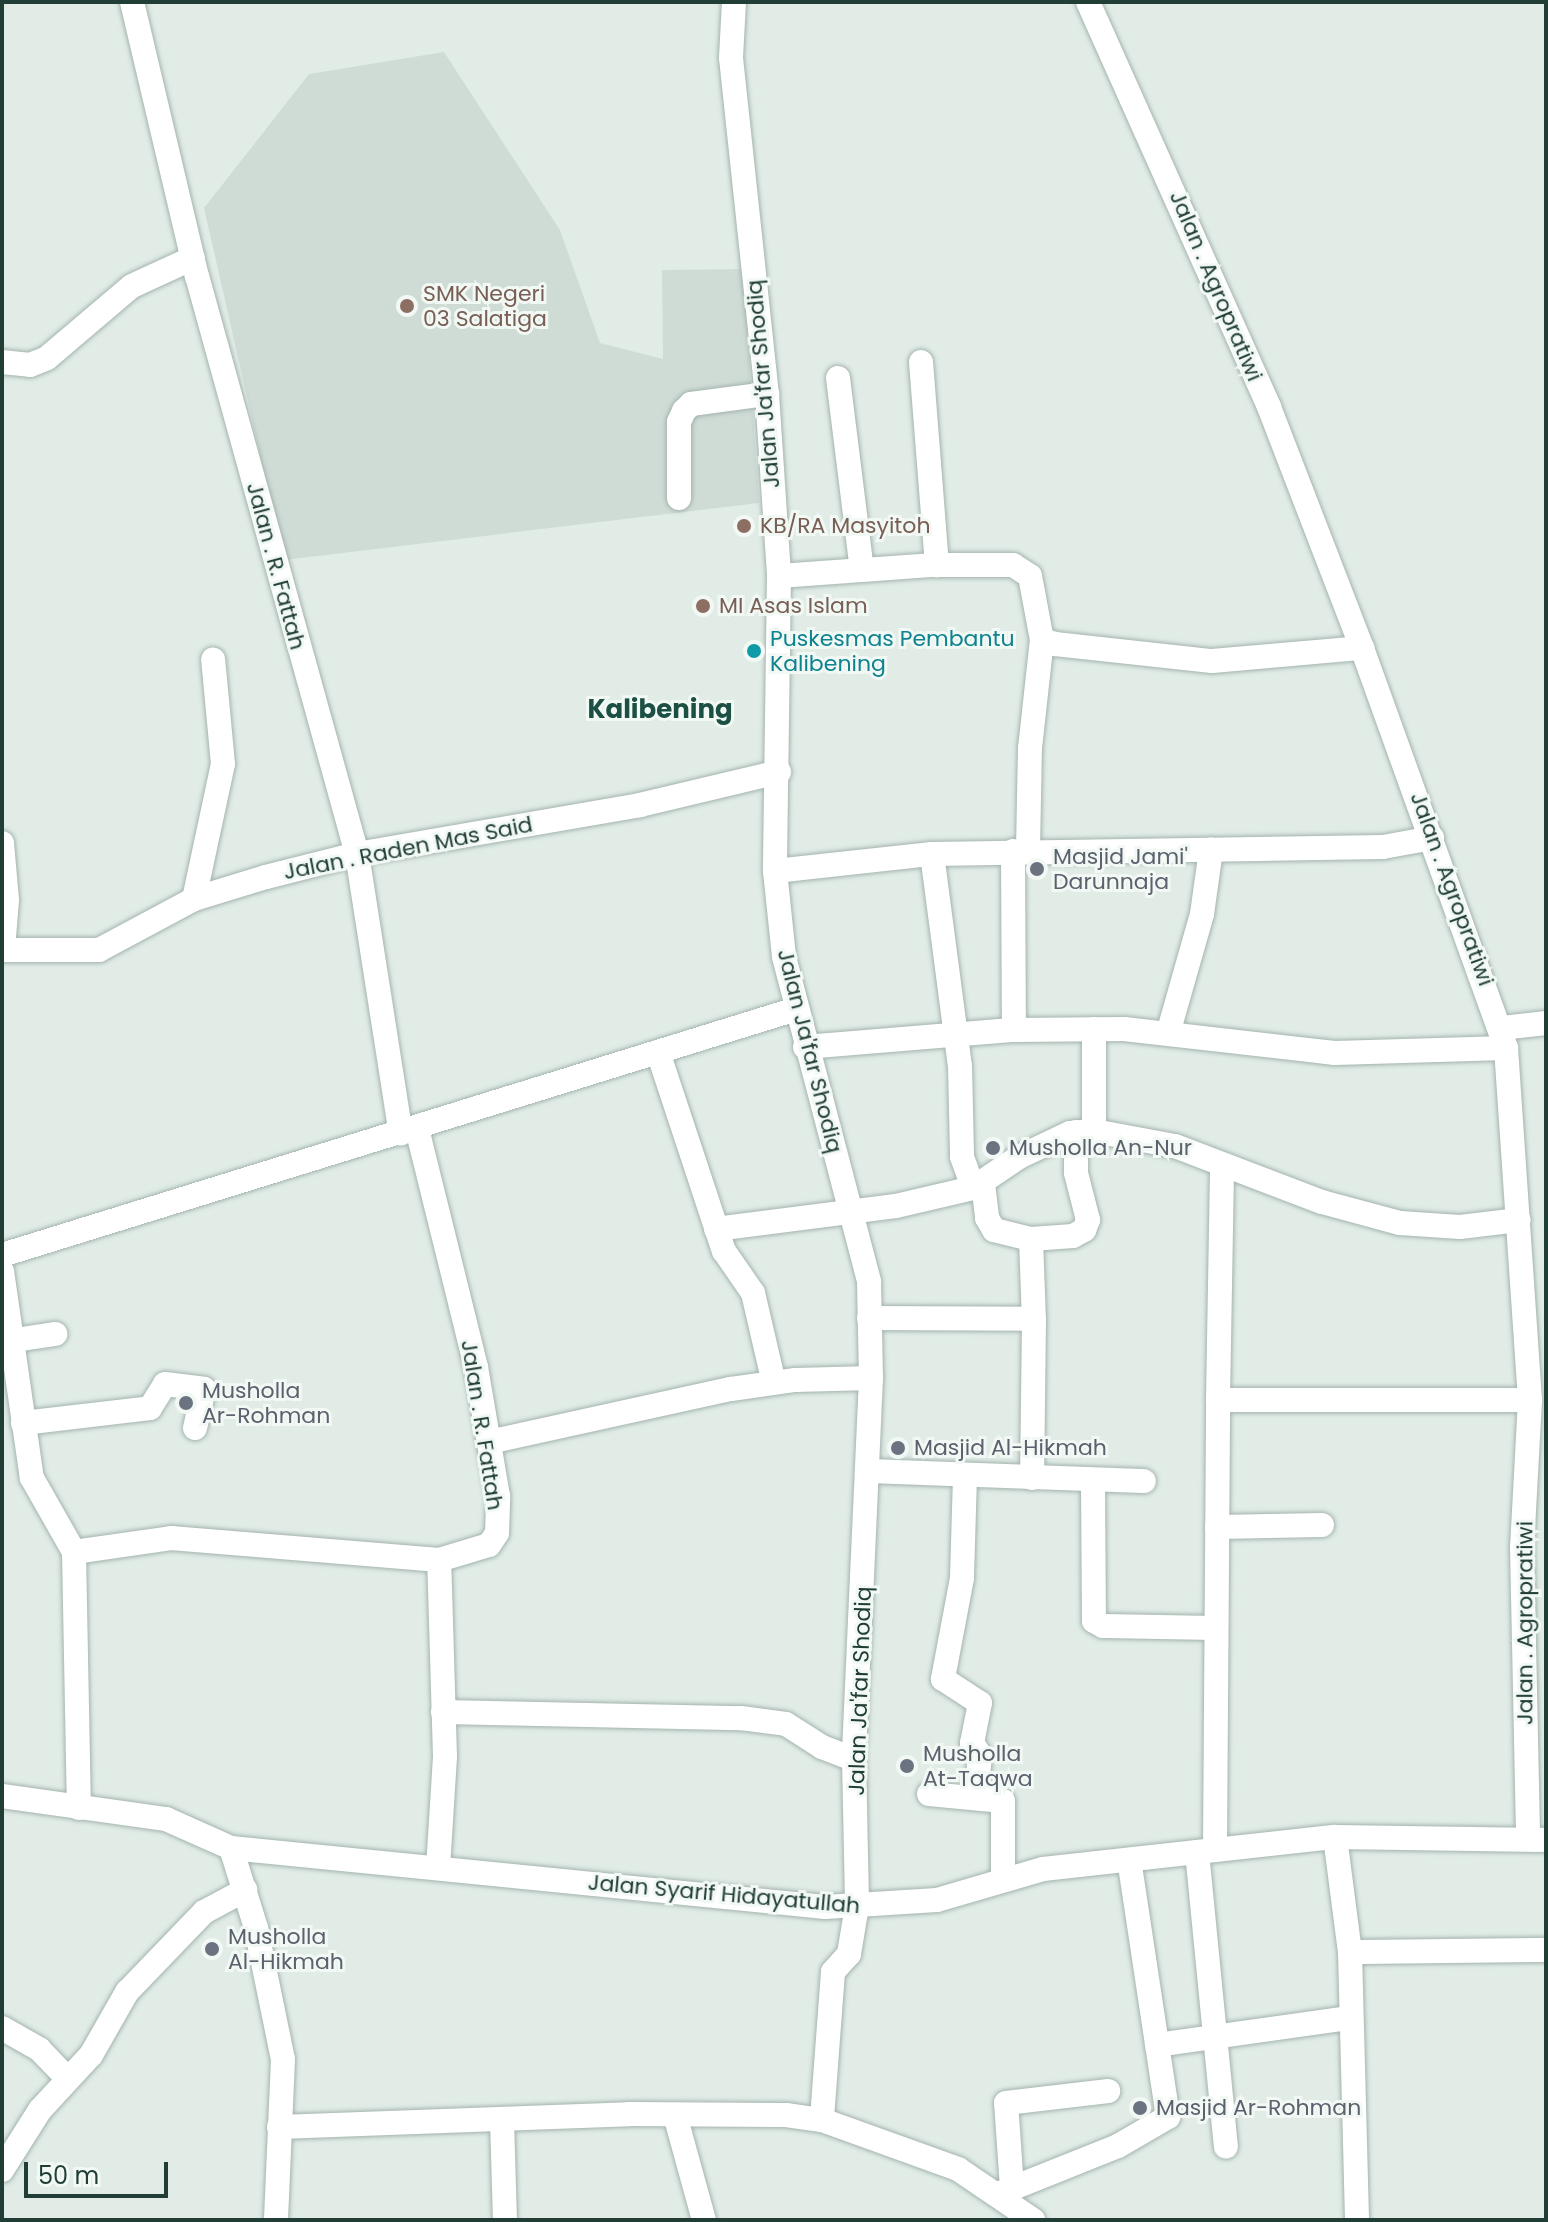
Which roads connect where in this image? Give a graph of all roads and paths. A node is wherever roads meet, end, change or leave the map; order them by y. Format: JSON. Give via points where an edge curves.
{"nodes":[{"id":1,"x":132,"y":2,"type":"edge"},
{"id":2,"x":734,"y":2,"type":"edge"},
{"id":3,"x":1088,"y":2,"type":"edge"},
{"id":4,"x":193,"y":258,"type":"junction"},
{"id":5,"x":2,"y":362,"type":"edge"},
{"id":6,"x":921,"y":362,"type":"dead end"},
{"id":7,"x":838,"y":378,"type":"dead end"},
{"id":8,"x":767,"y":394,"type":"junction"},
{"id":9,"x":679,"y":498,"type":"dead end"},
{"id":10,"x":937,"y":565,"type":"junction"},
{"id":11,"x":862,"y":570,"type":"junction"},
{"id":12,"x":779,"y":576,"type":"junction"},
{"id":13,"x":1042,"y":640,"type":"junction"},
{"id":14,"x":1362,"y":648,"type":"junction"},
{"id":15,"x":213,"y":659,"type":"dead end"},
{"id":16,"x":779,"y":772,"type":"junction"},
{"id":17,"x":1432,"y":838,"type":"junction"},
{"id":18,"x":2,"y":843,"type":"edge"},
{"id":19,"x":1020,"y":850,"type":"junction"},
{"id":20,"x":1211,"y":850,"type":"junction"},
{"id":21,"x":357,"y":854,"type":"junction"},
{"id":22,"x":932,"y":854,"type":"junction"},
{"id":23,"x":775,"y":871,"type":"junction"},
{"id":24,"x":194,"y":899,"type":"junction"},
{"id":25,"x":3,"y":950,"type":"edge"},
{"id":26,"x":796,"y":1009,"type":"junction"},
{"id":27,"x":1546,"y":1023,"type":"edge"},
{"id":28,"x":1094,"y":1029,"type":"junction"},
{"id":29,"x":1014,"y":1030,"type":"junction"},
{"id":30,"x":1169,"y":1030,"type":"junction"},
{"id":31,"x":954,"y":1033,"type":"junction"},
{"id":32,"x":1504,"y":1038,"type":"junction"},
{"id":33,"x":805,"y":1047,"type":"junction"},
{"id":34,"x":658,"y":1052,"type":"junction"},
{"id":35,"x":409,"y":1131,"type":"junction"},
{"id":36,"x":1085,"y":1132,"type":"junction"},
{"id":37,"x":1222,"y":1166,"type":"junction"},
{"id":38,"x":978,"y":1186,"type":"junction"},
{"id":39,"x":851,"y":1208,"type":"junction"},
{"id":40,"x":1519,"y":1220,"type":"junction"},
{"id":41,"x":716,"y":1229,"type":"junction"},
{"id":42,"x":1031,"y":1239,"type":"junction"},
{"id":43,"x":2,"y":1255,"type":"edge"},
{"id":44,"x":2,"y":1271,"type":"edge"},
{"id":45,"x":869,"y":1318,"type":"junction"},
{"id":46,"x":1034,"y":1319,"type":"junction"},
{"id":47,"x":55,"y":1334,"type":"dead end"},
{"id":48,"x":5,"y":1342,"type":"edge"},
{"id":49,"x":871,"y":1378,"type":"junction"},
{"id":50,"x":774,"y":1383,"type":"junction"},
{"id":51,"x":1218,"y":1400,"type":"junction"},
{"id":52,"x":1530,"y":1400,"type":"junction"},
{"id":53,"x":23,"y":1423,"type":"junction"},
{"id":54,"x":195,"y":1428,"type":"dead end"},
{"id":55,"x":489,"y":1442,"type":"junction"},
{"id":56,"x":1538,"y":1452,"type":"edge"},
{"id":57,"x":867,"y":1471,"type":"junction"},
{"id":58,"x":965,"y":1476,"type":"junction"},
{"id":59,"x":1032,"y":1478,"type":"junction"},
{"id":60,"x":1144,"y":1481,"type":"dead end"},
{"id":61,"x":1093,"y":1482,"type":"junction"},
{"id":62,"x":1322,"y":1525,"type":"dead end"},
{"id":63,"x":1217,"y":1527,"type":"junction"},
{"id":64,"x":74,"y":1552,"type":"junction"},
{"id":65,"x":439,"y":1560,"type":"junction"},
{"id":66,"x":1216,"y":1628,"type":"junction"},
{"id":67,"x":1535,"y":1692,"type":"edge"},
{"id":68,"x":443,"y":1712,"type":"junction"},
{"id":69,"x":854,"y":1759,"type":"junction"},
{"id":70,"x":929,"y":1794,"type":"dead end"},
{"id":71,"x":2,"y":1796,"type":"edge"},
{"id":72,"x":976,"y":1798,"type":"junction"},
{"id":73,"x":79,"y":1808,"type":"junction"},
{"id":74,"x":1335,"y":1837,"type":"junction"},
{"id":75,"x":1537,"y":1839,"type":"edge"},
{"id":76,"x":231,"y":1848,"type":"junction"},
{"id":77,"x":1206,"y":1851,"type":"junction"},
{"id":78,"x":1129,"y":1860,"type":"junction"},
{"id":79,"x":438,"y":1868,"type":"junction"},
{"id":80,"x":1003,"y":1878,"type":"junction"},
{"id":81,"x":245,"y":1890,"type":"junction"},
{"id":82,"x":857,"y":1906,"type":"junction"},
{"id":83,"x":1546,"y":1950,"type":"edge"},
{"id":84,"x":1350,"y":1952,"type":"junction"},
{"id":85,"x":1350,"y":2018,"type":"junction"},
{"id":86,"x":2,"y":2028,"type":"edge"},
{"id":87,"x":1217,"y":2037,"type":"junction"},
{"id":88,"x":1157,"y":2045,"type":"junction"},
{"id":89,"x":67,"y":2078,"type":"junction"},
{"id":90,"x":1108,"y":2091,"type":"dead end"},
{"id":91,"x":675,"y":2115,"type":"junction"},
{"id":92,"x":502,"y":2120,"type":"junction"},
{"id":93,"x":822,"y":2120,"type":"junction"},
{"id":94,"x":279,"y":2127,"type":"junction"},
{"id":95,"x":9,"y":2141,"type":"edge"},
{"id":96,"x":1226,"y":2147,"type":"dead end"},
{"id":97,"x":2,"y":2170,"type":"edge"},
{"id":98,"x":1005,"y":2191,"type":"junction"},
{"id":99,"x":276,"y":2220,"type":"edge"},
{"id":100,"x":505,"y":2220,"type":"edge"},
{"id":101,"x":704,"y":2220,"type":"edge"},
{"id":102,"x":1033,"y":2220,"type":"edge"},
{"id":103,"x":1357,"y":2220,"type":"edge"}],
"edges":[{"from":1,"to":4,"type":"street","name":"Jalan . R. Fattah"},
{"from":2,"to":8,"type":"street","name":"Jalan Ja'far Shodiq","via":[[731,58]]},
{"from":3,"to":14,"type":"street","name":"Jalan . Agropratiwi","via":[[1269,407]]},
{"from":4,"to":5,"type":"street","via":[[132,286],[47,358],[30,365]]},
{"from":4,"to":21,"type":"street","name":"Jalan . R. Fattah"},
{"from":6,"to":10,"type":"street"},
{"from":7,"to":11,"type":"street"},
{"from":8,"to":9,"type":"street","via":[[691,404],[684,411],[679,422]]},
{"from":8,"to":12,"type":"street","name":"Jalan Ja'far Shodiq"},
{"from":10,"to":11,"type":"street"},
{"from":10,"to":13,"type":"street","via":[[1022,569],[1030,576]]},
{"from":11,"to":12,"type":"street"},
{"from":12,"to":16,"type":"street","name":"Jalan Ja'far Shodiq"},
{"from":13,"to":14,"type":"street","via":[[1137,656],[1212,661]]},
{"from":13,"to":19,"type":"street"},
{"from":14,"to":17,"type":"street","name":"Jalan . Agropratiwi"},
{"from":15,"to":24,"type":"street","via":[[223,764]]},
{"from":16,"to":21,"type":"street","name":"Jalan . Raden Mas Said","via":[[640,805]]},
{"from":16,"to":23,"type":"street","name":"Jalan Ja'far Shodiq"},
{"from":17,"to":20,"type":"street","via":[[1383,847]]},
{"from":17,"to":32,"type":"street","name":"Jalan . Agropratiwi"},
{"from":18,"to":25,"type":"street","via":[[7,900]]},
{"from":19,"to":20,"type":"street"},
{"from":19,"to":22,"type":"street"},
{"from":19,"to":29,"type":"street"},
{"from":20,"to":30,"type":"street","via":[[1202,914]]},
{"from":21,"to":24,"type":"street","name":"Jalan . Raden Mas Said"},
{"from":21,"to":35,"type":"street","name":"Jalan . R. Fattah"},
{"from":22,"to":23,"type":"street"},
{"from":22,"to":31,"type":"street"},
{"from":23,"to":26,"type":"street","name":"Jalan Ja'far Shodiq"},
{"from":24,"to":25,"type":"street","name":"Jalan . Raden Mas Said","via":[[99,950]]},
{"from":26,"to":33,"type":"street","name":"Jalan Ja'far Shodiq"},
{"from":26,"to":34,"type":"street"},
{"from":27,"to":32,"type":"street"},
{"from":28,"to":29,"type":"street"},
{"from":28,"to":30,"type":"street"},
{"from":28,"to":36,"type":"street"},
{"from":29,"to":31,"type":"street"},
{"from":30,"to":32,"type":"street","via":[[1335,1053]]},
{"from":31,"to":33,"type":"street"},
{"from":31,"to":38,"type":"street","via":[[962,1157]]},
{"from":32,"to":40,"type":"street","name":"Jalan . Agropratiwi"},
{"from":33,"to":39,"type":"street","name":"Jalan Ja'far Shodiq"},
{"from":34,"to":35,"type":"street"},
{"from":34,"to":41,"type":"street"},
{"from":35,"to":43,"type":"street"},
{"from":35,"to":55,"type":"street","name":"Jalan . R. Fattah","via":[[469,1338]]},
{"from":36,"to":37,"type":"street","via":[[1175,1146]]},
{"from":36,"to":38,"type":"street","via":[[1019,1157]]},
{"from":36,"to":42,"type":"street","via":[[1076,1173],[1088,1220],[1084,1230],[1073,1236]]},
{"from":37,"to":40,"type":"street","via":[[1400,1223],[1460,1227]]},
{"from":37,"to":51,"type":"street"},
{"from":38,"to":39,"type":"street","via":[[896,1206]]},
{"from":38,"to":42,"type":"street","via":[[994,1230]]},
{"from":39,"to":41,"type":"street"},
{"from":39,"to":45,"type":"street","name":"Jalan Ja'far Shodiq","via":[[869,1282]]},
{"from":40,"to":52,"type":"street","name":"Jalan . Agropratiwi"},
{"from":41,"to":50,"type":"street","via":[[724,1251],[753,1293]]},
{"from":42,"to":46,"type":"street"},
{"from":44,"to":48,"type":"street"},
{"from":45,"to":46,"type":"street"},
{"from":45,"to":49,"type":"street","name":"Jalan Ja'far Shodiq"},
{"from":46,"to":59,"type":"street"},
{"from":47,"to":48,"type":"street"},
{"from":48,"to":53,"type":"street"},
{"from":49,"to":50,"type":"street"},
{"from":49,"to":57,"type":"street","name":"Jalan Ja'far Shodiq"},
{"from":50,"to":55,"type":"street"},
{"from":51,"to":52,"type":"street"},
{"from":51,"to":63,"type":"street"},
{"from":52,"to":56,"type":"street","name":"Jalan . Agropratiwi"},
{"from":53,"to":54,"type":"street","via":[[150,1408],[165,1384],[204,1389]]},
{"from":53,"to":64,"type":"street","via":[[32,1478]]},
{"from":55,"to":65,"type":"street","name":"Jalan . R. Fattah","via":[[497,1533],[480,1552]]},
{"from":56,"to":67,"type":"street","name":"Jalan . Agropratiwi","via":[[1522,1547]]},
{"from":57,"to":58,"type":"street"},
{"from":57,"to":69,"type":"street","name":"Jalan Ja'far Shodiq"},
{"from":58,"to":59,"type":"street"},
{"from":58,"to":72,"type":"street","via":[[962,1578],[943,1679],[980,1703],[972,1743],[980,1755]]},
{"from":59,"to":61,"type":"street"},
{"from":60,"to":61,"type":"street"},
{"from":61,"to":66,"type":"street","via":[[1094,1621],[1103,1626]]},
{"from":62,"to":63,"type":"street"},
{"from":63,"to":66,"type":"street"},
{"from":64,"to":65,"type":"street","name":"Jalan . R. Fattah","via":[[171,1538]]},
{"from":64,"to":73,"type":"street"},
{"from":65,"to":68,"type":"street"},
{"from":66,"to":77,"type":"street"},
{"from":67,"to":75,"type":"street","name":"Jalan . Agropratiwi"},
{"from":68,"to":69,"type":"street","via":[[741,1718],[786,1724]]},
{"from":68,"to":79,"type":"street"},
{"from":69,"to":82,"type":"street","name":"Jalan Ja'far Shodiq"},
{"from":70,"to":72,"type":"street"},
{"from":71,"to":73,"type":"street","name":"Jalan Syarif Hidayatullah"},
{"from":72,"to":80,"type":"street","via":[[1004,1804]]},
{"from":73,"to":76,"type":"street","name":"Jalan Syarif Hidayatullah","via":[[166,1819]]},
{"from":74,"to":75,"type":"street","name":"Jalan Syarif Hidayatullah"},
{"from":74,"to":77,"type":"street","name":"Jalan Syarif Hidayatullah"},
{"from":74,"to":84,"type":"street"},
{"from":76,"to":79,"type":"street","name":"Jalan Syarif Hidayatullah"},
{"from":76,"to":81,"type":"street"},
{"from":77,"to":78,"type":"street","name":"Jalan Syarif Hidayatullah"},
{"from":77,"to":87,"type":"street"},
{"from":78,"to":80,"type":"street","name":"Jalan Syarif Hidayatullah"},
{"from":78,"to":88,"type":"street"},
{"from":79,"to":82,"type":"street","name":"Jalan Syarif Hidayatullah"},
{"from":80,"to":82,"type":"street","name":"Jalan Syarif Hidayatullah","via":[[937,1900]]},
{"from":81,"to":89,"type":"street","via":[[184,1929],[127,1992],[91,2055]]},
{"from":81,"to":94,"type":"street","via":[[283,2059]]},
{"from":82,"to":93,"type":"street","name":"Jalan Ja'far Shodiq","via":[[849,1954],[833,1972]]},
{"from":83,"to":84,"type":"street"},
{"from":84,"to":85,"type":"street"},
{"from":85,"to":87,"type":"street"},
{"from":85,"to":103,"type":"street"},
{"from":86,"to":89,"type":"street","via":[[39,2049]]},
{"from":87,"to":88,"type":"street"},
{"from":87,"to":96,"type":"street"},
{"from":88,"to":98,"type":"street","via":[[1167,2120],[1118,2146]]},
{"from":89,"to":95,"type":"street"},
{"from":90,"to":98,"type":"street","via":[[1006,2103]]},
{"from":91,"to":92,"type":"street"},
{"from":91,"to":93,"type":"street"},
{"from":91,"to":101,"type":"street"},
{"from":92,"to":94,"type":"street"},
{"from":92,"to":100,"type":"street"},
{"from":93,"to":98,"type":"street"},
{"from":94,"to":99,"type":"street"},
{"from":95,"to":97,"type":"street"},
{"from":98,"to":102,"type":"street"}]}
